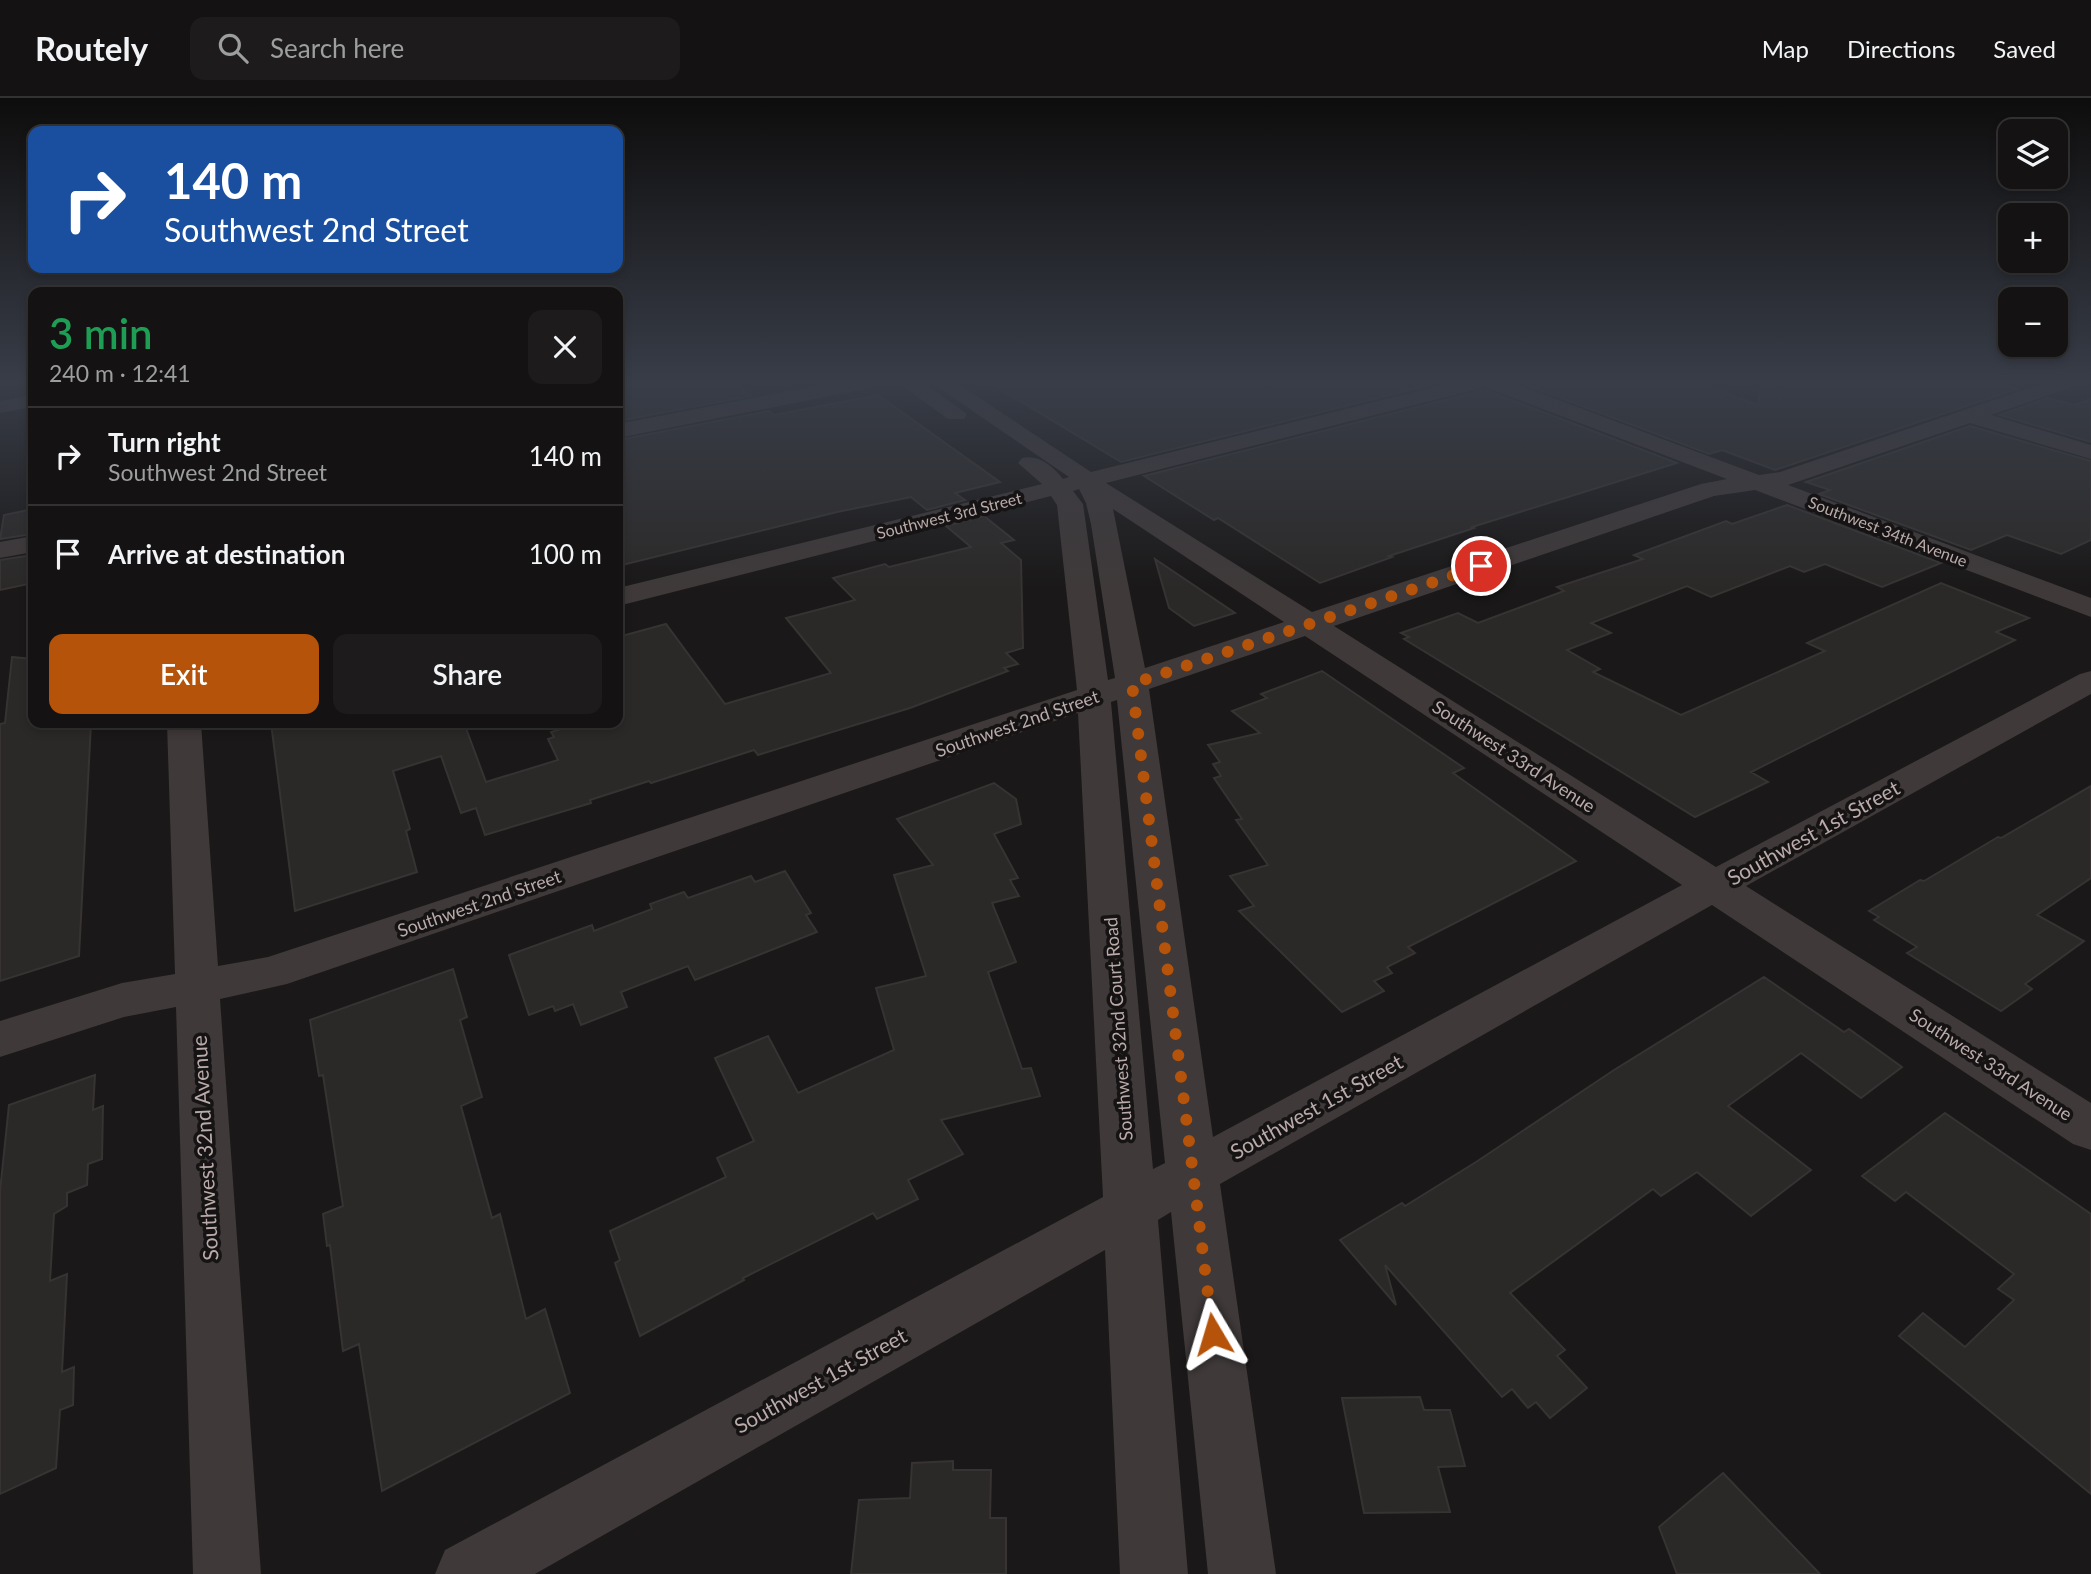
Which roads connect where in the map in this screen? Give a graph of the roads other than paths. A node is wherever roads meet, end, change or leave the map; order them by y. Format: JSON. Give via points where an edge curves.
{"nodes":[{"id":1,"x":1010,"y":450,"type":"edge"},
{"id":2,"x":1045,"y":450,"type":"edge"},
{"id":3,"x":1210,"y":450,"type":"edge"},
{"id":4,"x":1670,"y":450,"type":"edge"},
{"id":5,"x":1870,"y":450,"type":"edge"},
{"id":6,"x":1758,"y":483,"type":"junction"},
{"id":7,"x":1073,"y":484,"type":"junction"},
{"id":8,"x":1176,"y":539,"type":"junction"},
{"id":9,"x":28,"y":545,"type":"edge"},
{"id":10,"x":1109,"y":546,"type":"junction"},
{"id":11,"x":0,"y":550,"type":"edge"},
{"id":12,"x":623,"y":596,"type":"edge"},
{"id":13,"x":2091,"y":608,"type":"edge"},
{"id":14,"x":1308,"y":624,"type":"junction"},
{"id":15,"x":2091,"y":681,"type":"edge"},
{"id":16,"x":1113,"y":690,"type":"junction"},
{"id":17,"x":184,"y":728,"type":"edge"},
{"id":18,"x":1716,"y":885,"type":"junction"},
{"id":19,"x":196,"y":986,"type":"junction"},
{"id":20,"x":0,"y":1039,"type":"edge"},
{"id":21,"x":2091,"y":1129,"type":"edge"},
{"id":22,"x":1193,"y":1175,"type":"junction"},
{"id":23,"x":1129,"y":1209,"type":"junction"},
{"id":24,"x":227,"y":1574,"type":"edge"},
{"id":25,"x":469,"y":1574,"type":"edge"},
{"id":26,"x":1154,"y":1574,"type":"edge"},
{"id":27,"x":1242,"y":1574,"type":"edge"}],
"edges":[{"from":1,"to":7,"type":"street","name":"Southwest 33rd Avenue","via":[[1045,473]]},
{"from":2,"to":7,"type":"street","name":"Southwest 33rd Avenue","via":[[1071,467]]},
{"from":3,"to":7,"type":"street","name":"Southwest 3rd Street"},
{"from":4,"to":6,"type":"street","name":"Southwest 34th Avenue"},
{"from":5,"to":6,"type":"street","name":"Southwest 2nd Street","via":[[1784,479]]},
{"from":6,"to":13,"type":"street","name":"Southwest 34th Avenue"},
{"from":6,"to":14,"type":"street","name":"Southwest 2nd Street","via":[[1710,489]]},
{"from":7,"to":8,"type":"street","name":"Southwest 33rd Avenue"},
{"from":7,"to":10,"type":"street","name":"Southwest 32nd Court Road","via":[[1099,503]]},
{"from":7,"to":12,"type":"street","name":"Southwest 3rd Street"},
{"from":7,"to":16,"type":"street","name":"Southwest 32nd Court Road","via":[[1070,504],[1084,627]]},
{"from":8,"to":10,"type":"street","via":[[1144,538]]},
{"from":8,"to":14,"type":"street","name":"Southwest 33rd Avenue"},
{"from":9,"to":11,"type":"street"},
{"from":10,"to":16,"type":"street","name":"Southwest 32nd Court Road"},
{"from":14,"to":16,"type":"street","name":"Southwest 2nd Street"},
{"from":14,"to":18,"type":"street","name":"Southwest 33rd Avenue"},
{"from":15,"to":18,"type":"street","name":"Southwest 1st Street"},
{"from":16,"to":19,"type":"street","name":"Southwest 2nd Street","via":[[271,973]]},
{"from":16,"to":22,"type":"street","name":"Southwest 32nd Court Road"},
{"from":16,"to":23,"type":"street","name":"Southwest 32nd Court Road","via":[[1116,991]]},
{"from":17,"to":19,"type":"street","name":"Southwest 32nd Avenue"},
{"from":18,"to":21,"type":"street","name":"Southwest 33rd Avenue"},
{"from":18,"to":22,"type":"street","name":"Southwest 1st Street"},
{"from":19,"to":20,"type":"street","name":"Southwest 2nd Street","via":[[122,1000]]},
{"from":19,"to":24,"type":"street","name":"Southwest 32nd Avenue"},
{"from":22,"to":23,"type":"street","name":"Southwest 1st Street"},
{"from":22,"to":27,"type":"street","name":"Southwest 32nd Court Road"},
{"from":23,"to":25,"type":"street","name":"Southwest 1st Street"},
{"from":23,"to":26,"type":"street","name":"Southwest 32nd Court Road"}]}
